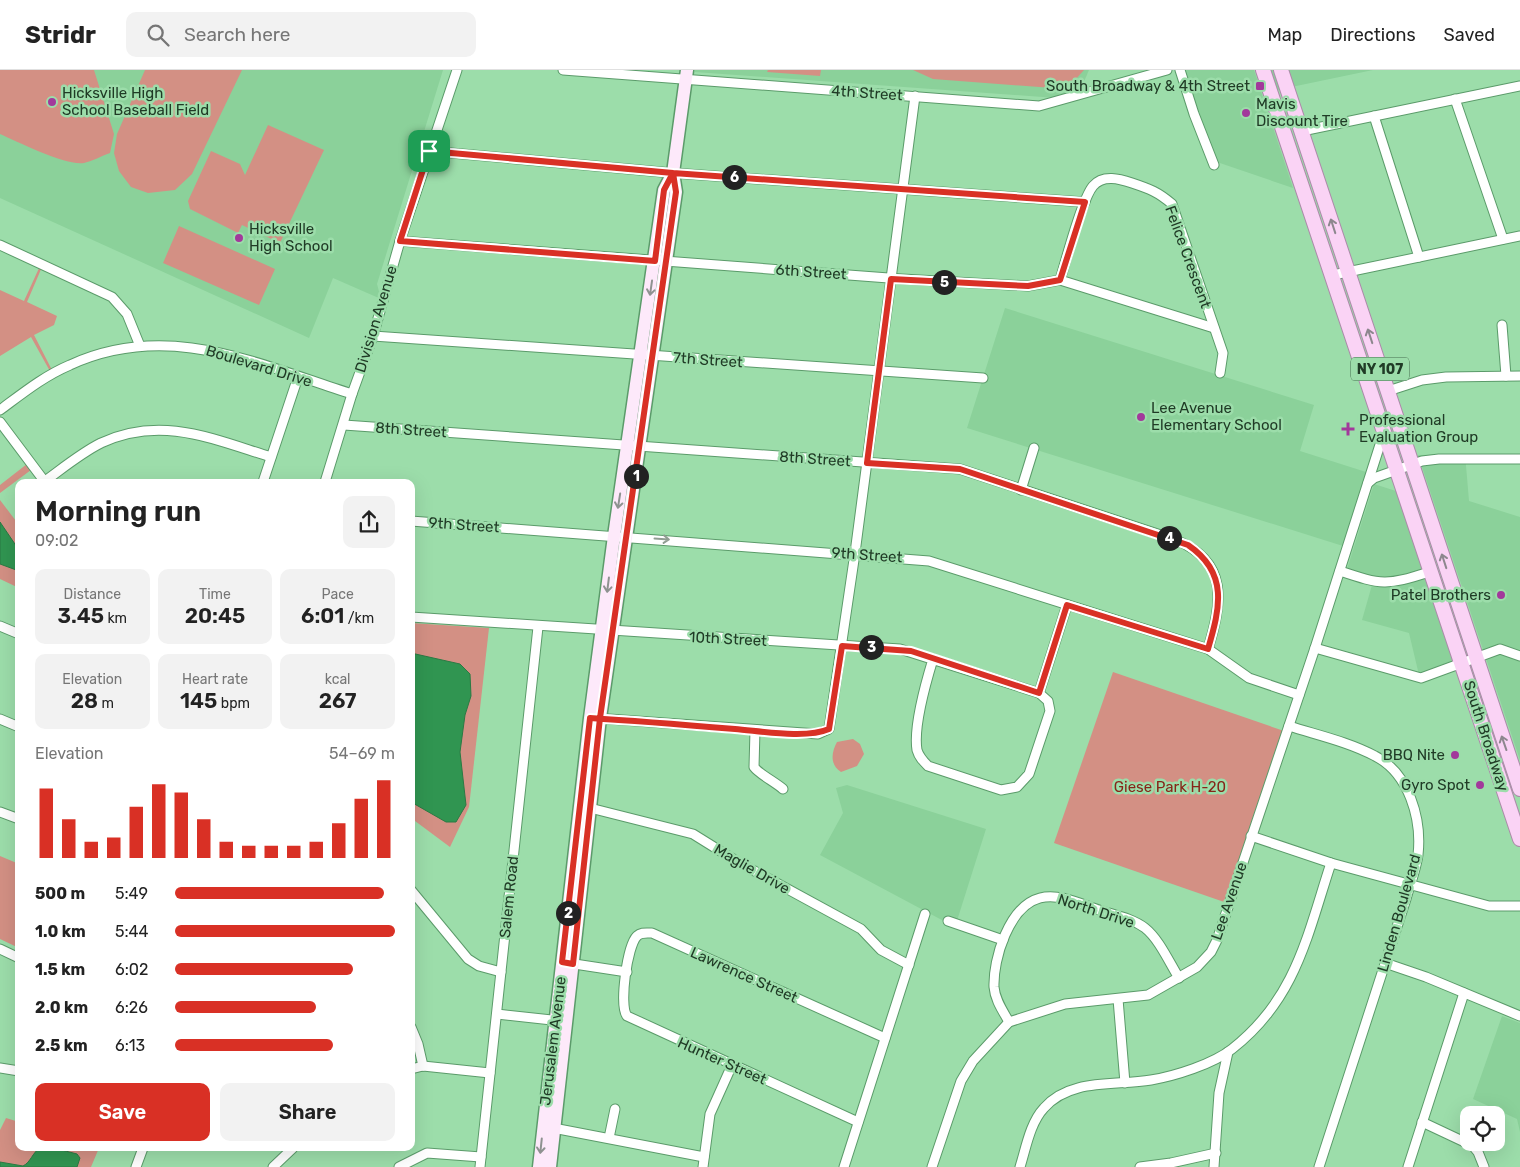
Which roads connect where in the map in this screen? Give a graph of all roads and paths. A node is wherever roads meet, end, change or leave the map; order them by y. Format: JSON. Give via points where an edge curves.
{"nodes":[{"id":1,"x":457,"y":70,"type":"edge"},
{"id":2,"x":563,"y":70,"type":"edge"},
{"id":3,"x":1167,"y":70,"type":"edge"},
{"id":4,"x":1180,"y":70,"type":"edge"},
{"id":5,"x":1263,"y":70,"type":"edge"},
{"id":6,"x":1281,"y":70,"type":"edge"},
{"id":7,"x":686,"y":75,"type":"edge"},
{"id":8,"x":1520,"y":86,"type":"edge"},
{"id":9,"x":915,"y":96,"type":"junction"},
{"id":10,"x":1455,"y":100,"type":"junction"},
{"id":11,"x":1374,"y":116,"type":"junction"},
{"id":12,"x":1302,"y":131,"type":"junction"},
{"id":13,"x":429,"y":151,"type":"junction"},
{"id":14,"x":1214,"y":165,"type":"dead end"},
{"id":15,"x":673,"y":173,"type":"junction"},
{"id":16,"x":903,"y":189,"type":"junction"},
{"id":17,"x":1085,"y":202,"type":"junction"},
{"id":18,"x":1519,"y":236,"type":"edge"},
{"id":19,"x":1503,"y":240,"type":"junction"},
{"id":20,"x":400,"y":241,"type":"junction"},
{"id":21,"x":0,"y":245,"type":"edge"},
{"id":22,"x":1419,"y":257,"type":"junction"},
{"id":23,"x":660,"y":261,"type":"junction"},
{"id":24,"x":1348,"y":272,"type":"junction"},
{"id":25,"x":1333,"y":275,"type":"junction"},
{"id":26,"x":891,"y":279,"type":"junction"},
{"id":27,"x":1060,"y":280,"type":"junction"},
{"id":28,"x":1502,"y":325,"type":"dead end"},
{"id":29,"x":1214,"y":328,"type":"junction"},
{"id":30,"x":373,"y":336,"type":"junction"},
{"id":31,"x":140,"y":346,"type":"junction"},
{"id":32,"x":648,"y":356,"type":"junction"},
{"id":33,"x":879,"y":371,"type":"junction"},
{"id":34,"x":1220,"y":373,"type":"dead end"},
{"id":35,"x":1506,"y":376,"type":"junction"},
{"id":36,"x":1520,"y":376,"type":"edge"},
{"id":37,"x":298,"y":377,"type":"junction"},
{"id":38,"x":983,"y":378,"type":"dead end"},
{"id":39,"x":1388,"y":391,"type":"junction"},
{"id":40,"x":352,"y":394,"type":"junction"},
{"id":41,"x":0,"y":410,"type":"edge"},
{"id":42,"x":0,"y":422,"type":"edge"},
{"id":43,"x":344,"y":425,"type":"junction"},
{"id":44,"x":1384,"y":429,"type":"junction"},
{"id":45,"x":634,"y":446,"type":"junction"},
{"id":46,"x":1034,"y":448,"type":"dead end"},
{"id":47,"x":271,"y":457,"type":"junction"},
{"id":48,"x":1520,"y":459,"type":"edge"},
{"id":49,"x":867,"y":463,"type":"junction"},
{"id":50,"x":1413,"y":465,"type":"junction"},
{"id":51,"x":1397,"y":471,"type":"junction"},
{"id":52,"x":43,"y":479,"type":"edge"},
{"id":53,"x":49,"y":479,"type":"edge"},
{"id":54,"x":264,"y":479,"type":"edge"},
{"id":55,"x":326,"y":479,"type":"edge"},
{"id":56,"x":1368,"y":483,"type":"junction"},
{"id":57,"x":1021,"y":490,"type":"junction"},
{"id":58,"x":415,"y":521,"type":"edge"},
{"id":59,"x":614,"y":536,"type":"junction"},
{"id":60,"x":627,"y":537,"type":"junction"},
{"id":61,"x":855,"y":554,"type":"junction"},
{"id":62,"x":1340,"y":571,"type":"junction"},
{"id":63,"x":1429,"y":572,"type":"junction"},
{"id":64,"x":1067,"y":605,"type":"junction"},
{"id":65,"x":415,"y":618,"type":"edge"},
{"id":66,"x":0,"y":626,"type":"edge"},
{"id":67,"x":538,"y":627,"type":"junction"},
{"id":68,"x":15,"y":632,"type":"edge"},
{"id":69,"x":607,"y":632,"type":"junction"},
{"id":70,"x":842,"y":646,"type":"junction"},
{"id":71,"x":1315,"y":648,"type":"junction"},
{"id":72,"x":1208,"y":649,"type":"junction"},
{"id":73,"x":1520,"y":656,"type":"edge"},
{"id":74,"x":1476,"y":657,"type":"junction"},
{"id":75,"x":933,"y":659,"type":"junction"},
{"id":76,"x":1462,"y":662,"type":"junction"},
{"id":77,"x":1039,"y":693,"type":"junction"},
{"id":78,"x":1299,"y":695,"type":"junction"},
{"id":79,"x":0,"y":718,"type":"edge"},
{"id":80,"x":595,"y":718,"type":"junction"},
{"id":81,"x":15,"y":725,"type":"edge"},
{"id":82,"x":1289,"y":726,"type":"junction"},
{"id":83,"x":755,"y":730,"type":"junction"},
{"id":84,"x":783,"y":789,"type":"dead end"},
{"id":85,"x":1520,"y":789,"type":"edge"},
{"id":86,"x":585,"y":807,"type":"junction"},
{"id":87,"x":0,"y":812,"type":"edge"},
{"id":88,"x":15,"y":818,"type":"edge"},
{"id":89,"x":1251,"y":836,"type":"junction"},
{"id":90,"x":1520,"y":839,"type":"edge"},
{"id":91,"x":1331,"y":863,"type":"junction"},
{"id":92,"x":1410,"y":885,"type":"junction"},
{"id":93,"x":415,"y":895,"type":"edge"},
{"id":94,"x":1520,"y":906,"type":"edge"},
{"id":95,"x":925,"y":914,"type":"dead end"},
{"id":96,"x":948,"y":921,"type":"dead end"},
{"id":97,"x":1003,"y":940,"type":"junction"},
{"id":98,"x":0,"y":949,"type":"edge"},
{"id":99,"x":15,"y":956,"type":"edge"},
{"id":100,"x":567,"y":963,"type":"junction"},
{"id":101,"x":1385,"y":964,"type":"junction"},
{"id":102,"x":909,"y":965,"type":"junction"},
{"id":103,"x":501,"y":972,"type":"junction"},
{"id":104,"x":627,"y":972,"type":"junction"},
{"id":105,"x":1179,"y":978,"type":"junction"},
{"id":106,"x":1464,"y":993,"type":"junction"},
{"id":107,"x":1118,"y":1000,"type":"junction"},
{"id":108,"x":497,"y":1014,"type":"junction"},
{"id":109,"x":1520,"y":1016,"type":"edge"},
{"id":110,"x":561,"y":1021,"type":"junction"},
{"id":111,"x":1009,"y":1022,"type":"junction"},
{"id":112,"x":415,"y":1037,"type":"edge"},
{"id":113,"x":885,"y":1038,"type":"junction"},
{"id":114,"x":1228,"y":1052,"type":"junction"},
{"id":115,"x":732,"y":1065,"type":"junction"},
{"id":116,"x":422,"y":1066,"type":"junction"},
{"id":117,"x":0,"y":1068,"type":"edge"},
{"id":118,"x":415,"y":1068,"type":"edge"},
{"id":119,"x":15,"y":1070,"type":"edge"},
{"id":120,"x":490,"y":1073,"type":"junction"},
{"id":121,"x":1125,"y":1083,"type":"junction"},
{"id":122,"x":615,"y":1109,"type":"dead end"},
{"id":123,"x":858,"y":1122,"type":"junction"},
{"id":124,"x":1422,"y":1122,"type":"junction"},
{"id":125,"x":549,"y":1127,"type":"junction"},
{"id":126,"x":609,"y":1138,"type":"junction"},
{"id":127,"x":142,"y":1151,"type":"edge"},
{"id":128,"x":288,"y":1151,"type":"edge"},
{"id":129,"x":1216,"y":1152,"type":"junction"},
{"id":130,"x":481,"y":1157,"type":"junction"},
{"id":131,"x":703,"y":1162,"type":"edge"},
{"id":132,"x":136,"y":1167,"type":"edge"},
{"id":133,"x":273,"y":1167,"type":"edge"},
{"id":134,"x":400,"y":1167,"type":"edge"},
{"id":135,"x":480,"y":1167,"type":"edge"},
{"id":136,"x":539,"y":1167,"type":"edge"},
{"id":137,"x":550,"y":1167,"type":"edge"},
{"id":138,"x":844,"y":1167,"type":"edge"},
{"id":139,"x":932,"y":1167,"type":"edge"},
{"id":140,"x":1020,"y":1167,"type":"edge"},
{"id":141,"x":1140,"y":1167,"type":"edge"},
{"id":142,"x":1214,"y":1167,"type":"edge"},
{"id":143,"x":1319,"y":1167,"type":"edge"},
{"id":144,"x":1408,"y":1167,"type":"edge"},
{"id":145,"x":1484,"y":1167,"type":"edge"}],
"edges":[{"from":1,"to":13,"type":"street","name":"Division Avenue"},
{"from":2,"to":7,"type":"street","name":"4th Street"},
{"from":3,"to":9,"type":"street","name":"4th Street","via":[[1038,106]]},
{"from":4,"to":14,"type":"street"},
{"from":5,"to":25,"type":"main road","number":"NY 107"},
{"from":6,"to":12,"type":"main road","number":"NY 107"},
{"from":7,"to":9,"type":"street","name":"4th Street"},
{"from":7,"to":15,"type":"main road","name":"Jerusalem Avenue"},
{"from":8,"to":10,"type":"street"},
{"from":9,"to":16,"type":"street"},
{"from":10,"to":11,"type":"street"},
{"from":10,"to":19,"type":"street"},
{"from":11,"to":12,"type":"street"},
{"from":11,"to":22,"type":"street"},
{"from":24,"to":12,"type":"main road","number":"NY 107","one_way":true},
{"from":13,"to":15,"type":"street"},
{"from":13,"to":20,"type":"street","name":"Division Avenue"},
{"from":15,"to":16,"type":"street"},
{"from":15,"to":23,"type":"main road","name":"Jerusalem Avenue","via":[[664,190]]},
{"from":16,"to":17,"type":"street"},
{"from":16,"to":26,"type":"street"},
{"from":17,"to":27,"type":"street","name":"Felice Crescent"},
{"from":17,"to":29,"type":"street","name":"Felice Crescent","via":[[1093,185],[1107,178],[1119,178],[1158,192],[1172,204]]},
{"from":18,"to":19,"type":"street"},
{"from":19,"to":22,"type":"street"},
{"from":20,"to":23,"type":"street","name":"6th Street"},
{"from":20,"to":30,"type":"street","name":"Division Avenue"},
{"from":21,"to":31,"type":"street","via":[[112,297],[127,314]]},
{"from":22,"to":24,"type":"street"},
{"from":23,"to":26,"type":"street","name":"6th Street"},
{"from":23,"to":32,"type":"main road","name":"Jerusalem Avenue"},
{"from":24,"to":25,"type":"street"},
{"from":39,"to":24,"type":"main road","number":"NY 107","one_way":true},
{"from":25,"to":44,"type":"main road","number":"NY 107"},
{"from":26,"to":27,"type":"street","name":"6th Street","via":[[1028,286]]},
{"from":26,"to":33,"type":"street"},
{"from":27,"to":29,"type":"street","name":"6th Street"},
{"from":28,"to":35,"type":"street"},
{"from":29,"to":34,"type":"street","name":"Felice Crescent","via":[[1223,353]]},
{"from":30,"to":32,"type":"street","name":"7th Street"},
{"from":30,"to":40,"type":"street","name":"Division Avenue"},
{"from":31,"to":37,"type":"street","name":"Boulevard Drive","via":[[207,349]]},
{"from":31,"to":41,"type":"street","name":"Boulevard Drive","via":[[109,351],[70,364]]},
{"from":32,"to":33,"type":"street","name":"7th Street"},
{"from":32,"to":45,"type":"main road","name":"Jerusalem Avenue"},
{"from":33,"to":38,"type":"street","name":"7th Street"},
{"from":33,"to":49,"type":"street"},
{"from":35,"to":36,"type":"street"},
{"from":35,"to":39,"type":"street","via":[[1422,380]]},
{"from":37,"to":40,"type":"street","name":"Boulevard Drive"},
{"from":37,"to":47,"type":"street"},
{"from":39,"to":50,"type":"main road","number":"NY 107"},
{"from":40,"to":43,"type":"street","name":"Division Avenue"},
{"from":42,"to":52,"type":"street"},
{"from":43,"to":45,"type":"street","name":"8th Street"},
{"from":43,"to":55,"type":"street","name":"Division Avenue"},
{"from":44,"to":51,"type":"main road","number":"NY 107"},
{"from":44,"to":56,"type":"street","name":"Lee Avenue"},
{"from":45,"to":49,"type":"street","name":"8th Street"},
{"from":45,"to":59,"type":"main road","name":"Jerusalem Avenue","one_way":true},
{"from":45,"to":60,"type":"main road","name":"Jerusalem Avenue"},
{"from":46,"to":57,"type":"street"},
{"from":47,"to":53,"type":"street","via":[[195,433],[171,429],[143,430],[101,443]]},
{"from":47,"to":54,"type":"street"},
{"from":48,"to":50,"type":"street","via":[[1439,459]]},
{"from":49,"to":57,"type":"street","name":"8th Street","via":[[960,469]]},
{"from":49,"to":61,"type":"street"},
{"from":50,"to":51,"type":"street"},
{"from":74,"to":50,"type":"main road","number":"NY 107","one_way":true},
{"from":51,"to":56,"type":"street"},
{"from":51,"to":63,"type":"main road","number":"NY 107"},
{"from":56,"to":62,"type":"street","name":"Lee Avenue"},
{"from":57,"to":72,"type":"street","name":"8th Street","via":[[1176,540],[1196,551],[1210,567],[1218,587],[1219,604]]},
{"from":58,"to":59,"type":"street","name":"9th Street"},
{"from":59,"to":60,"type":"street","name":"9th Street"},
{"from":59,"to":69,"type":"main road","name":"Jerusalem Avenue","one_way":true},
{"from":60,"to":61,"type":"street","name":"9th Street","one_way":true},
{"from":60,"to":69,"type":"main road","name":"Jerusalem Avenue"},
{"from":61,"to":64,"type":"street","name":"9th Street","via":[[929,561]]},
{"from":61,"to":70,"type":"street"},
{"from":62,"to":63,"type":"street","via":[[1387,584]]},
{"from":62,"to":71,"type":"street","name":"Lee Avenue"},
{"from":63,"to":76,"type":"main road","number":"NY 107"},
{"from":64,"to":72,"type":"street","name":"9th Street"},
{"from":64,"to":77,"type":"street"},
{"from":65,"to":67,"type":"street","name":"10th Street"},
{"from":66,"to":68,"type":"street"},
{"from":67,"to":69,"type":"street","name":"10th Street"},
{"from":67,"to":103,"type":"street","name":"Salem Road"},
{"from":69,"to":70,"type":"street","name":"10th Street"},
{"from":69,"to":80,"type":"main road","name":"Jerusalem Avenue"},
{"from":70,"to":75,"type":"street","name":"10th Street","via":[[900,649]]},
{"from":70,"to":83,"type":"street","via":[[829,729],[818,734]]},
{"from":71,"to":76,"type":"street","via":[[1421,678]]},
{"from":71,"to":78,"type":"street","name":"Lee Avenue"},
{"from":72,"to":78,"type":"street","name":"9th Street","via":[[1249,678]]},
{"from":73,"to":74,"type":"street","via":[[1500,649]]},
{"from":74,"to":76,"type":"street"},
{"from":85,"to":74,"type":"main road","name":"South Broadway","number":"NY 107","one_way":true},
{"from":75,"to":77,"type":"street","name":"10th Street"},
{"from":75,"to":77,"type":"street","via":[[924,686],[917,752],[928,766],[1001,790],[1017,787],[1029,774],[1050,711],[1048,701]]},
{"from":76,"to":90,"type":"main road","name":"South Broadway","number":"NY 107"},
{"from":78,"to":82,"type":"street","name":"Lee Avenue"},
{"from":79,"to":81,"type":"street"},
{"from":80,"to":83,"type":"street"},
{"from":80,"to":86,"type":"main road","name":"Jerusalem Avenue"},
{"from":82,"to":89,"type":"street","name":"Lee Avenue"},
{"from":82,"to":92,"type":"street","name":"Linden Boulevard","via":[[1374,755],[1390,766],[1404,783],[1418,829],[1418,856]]},
{"from":83,"to":84,"type":"street","via":[[754,767]]},
{"from":86,"to":100,"type":"main road","name":"Jerusalem Avenue"},
{"from":86,"to":102,"type":"street","name":"Maglie Drive","via":[[693,834],[861,929],[881,950]]},
{"from":87,"to":88,"type":"street"},
{"from":89,"to":91,"type":"street"},
{"from":89,"to":105,"type":"street","name":"Lee Avenue","via":[[1214,946],[1197,967]]},
{"from":91,"to":92,"type":"street"},
{"from":91,"to":114,"type":"street","via":[[1287,988],[1272,1011]]},
{"from":92,"to":94,"type":"street","via":[[1489,906]]},
{"from":92,"to":101,"type":"street","name":"Linden Boulevard"},
{"from":93,"to":103,"type":"street","via":[[468,959]]},
{"from":95,"to":102,"type":"street"},
{"from":96,"to":97,"type":"street"},
{"from":97,"to":105,"type":"street","name":"North Drive","via":[[1013,918],[1025,906],[1040,898],[1059,897],[1144,927]]},
{"from":97,"to":111,"type":"street","name":"North Drive","via":[[994,989]]},
{"from":98,"to":99,"type":"street"},
{"from":100,"to":104,"type":"street"},
{"from":100,"to":110,"type":"main road","name":"Jerusalem Avenue"},
{"from":101,"to":106,"type":"street"},
{"from":101,"to":143,"type":"street","name":"Linden Boulevard"},
{"from":102,"to":113,"type":"street"},
{"from":103,"to":108,"type":"street","name":"Salem Road"},
{"from":104,"to":113,"type":"street","name":"Lawrence Street","via":[[629,952],[636,937],[652,933]]},
{"from":104,"to":115,"type":"street","name":"Hunter Street","via":[[623,1003],[627,1016]]},
{"from":105,"to":107,"type":"street","name":"Lee Avenue","via":[[1148,995]]},
{"from":106,"to":109,"type":"street"},
{"from":106,"to":124,"type":"street"},
{"from":107,"to":111,"type":"street","name":"Lee Avenue","via":[[1064,1004]]},
{"from":107,"to":121,"type":"street"},
{"from":108,"to":110,"type":"street"},
{"from":108,"to":120,"type":"street","name":"Salem Road"},
{"from":110,"to":125,"type":"main road","name":"Jerusalem Avenue"},
{"from":111,"to":139,"type":"street","name":"Lee Avenue","via":[[973,1061],[961,1081]]},
{"from":112,"to":116,"type":"street"},
{"from":113,"to":123,"type":"street"},
{"from":114,"to":121,"type":"street","via":[[1163,1078]]},
{"from":114,"to":129,"type":"street","via":[[1219,1093]]},
{"from":115,"to":123,"type":"street","name":"Hunter Street"},
{"from":115,"to":131,"type":"street","via":[[710,1114]]},
{"from":116,"to":118,"type":"street"},
{"from":116,"to":120,"type":"street"},
{"from":117,"to":119,"type":"street"},
{"from":120,"to":130,"type":"street","name":"Salem Road"},
{"from":121,"to":140,"type":"street","via":[[1084,1086],[1056,1096],[1038,1115]]},
{"from":122,"to":126,"type":"street"},
{"from":123,"to":138,"type":"street"},
{"from":124,"to":144,"type":"street"},
{"from":124,"to":145,"type":"street","via":[[1473,1146]]},
{"from":125,"to":126,"type":"street"},
{"from":125,"to":136,"type":"main road","name":"Jerusalem Avenue","one_way":true},
{"from":125,"to":137,"type":"main road","name":"Jerusalem Avenue"},
{"from":126,"to":131,"type":"street"},
{"from":127,"to":132,"type":"street"},
{"from":128,"to":133,"type":"street"},
{"from":129,"to":141,"type":"street"},
{"from":129,"to":142,"type":"street"},
{"from":130,"to":134,"type":"street","via":[[427,1152]]},
{"from":130,"to":135,"type":"street","name":"Salem Road"}]}
